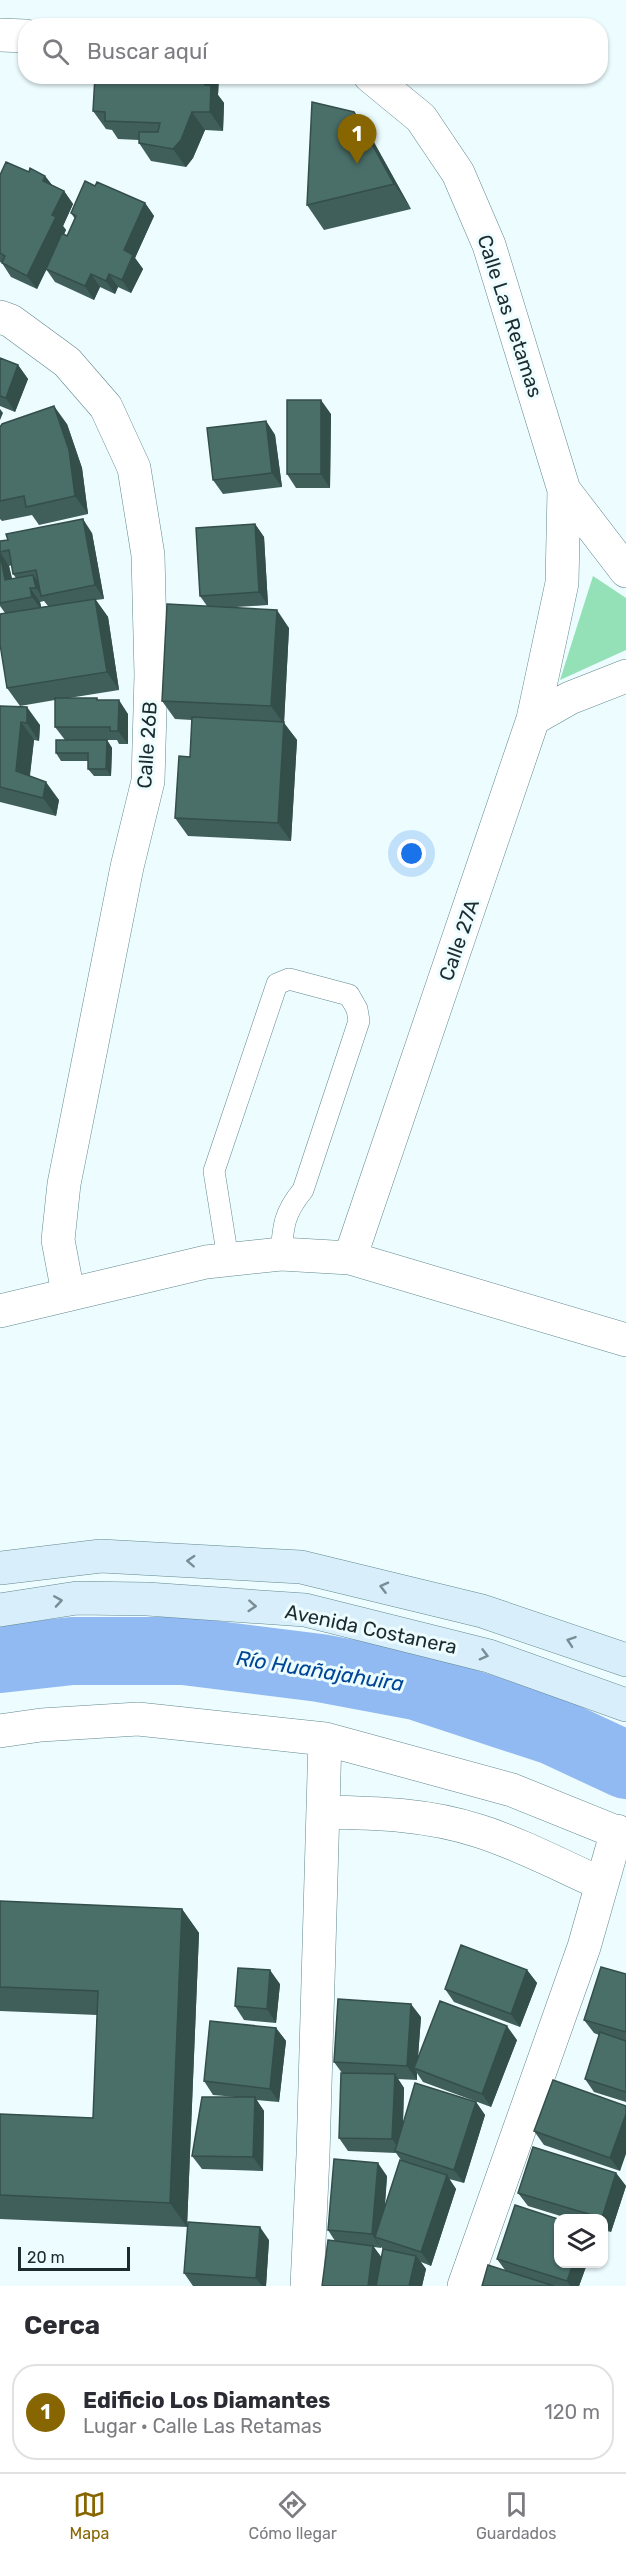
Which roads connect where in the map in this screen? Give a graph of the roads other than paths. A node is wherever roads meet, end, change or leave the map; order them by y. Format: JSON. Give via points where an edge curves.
{"nodes":[{"id":1,"x":0,"y":34,"type":"edge"},
{"id":2,"x":18,"y":35,"type":"edge"},
{"id":3,"x":380,"y":84,"type":"edge"},
{"id":4,"x":0,"y":317,"type":"edge"},
{"id":5,"x":564,"y":490,"type":"junction"},
{"id":6,"x":626,"y":571,"type":"edge"},
{"id":7,"x":626,"y":676,"type":"edge"},
{"id":8,"x":533,"y":719,"type":"junction"},
{"id":9,"x":281,"y":1254,"type":"junction"},
{"id":10,"x":350,"y":1258,"type":"junction"},
{"id":11,"x":228,"y":1259,"type":"junction"},
{"id":12,"x":68,"y":1293,"type":"junction"},
{"id":13,"x":0,"y":1311,"type":"edge"},
{"id":14,"x":626,"y":1340,"type":"edge"},
{"id":15,"x":0,"y":1568,"type":"edge"},
{"id":16,"x":0,"y":1610,"type":"edge"},
{"id":17,"x":626,"y":1660,"type":"edge"},
{"id":18,"x":626,"y":1705,"type":"edge"},
{"id":19,"x":0,"y":1731,"type":"edge"},
{"id":20,"x":325,"y":1739,"type":"junction"},
{"id":21,"x":323,"y":1812,"type":"junction"},
{"id":22,"x":622,"y":1833,"type":"edge"},
{"id":23,"x":602,"y":1884,"type":"junction"},
{"id":24,"x":307,"y":2286,"type":"edge"},
{"id":25,"x":464,"y":2286,"type":"edge"}],
"edges":[{"from":1,"to":2,"type":"street"},
{"from":3,"to":5,"type":"street","name":"Calle Las Retamas","via":[[421,118],[458,173],[489,244]]},
{"from":4,"to":12,"type":"street","name":"Calle 26B","via":[[67,362],[105,407],[134,468],[148,555],[152,675],[148,781],[127,867],[64,1184],[58,1240]]},
{"from":5,"to":6,"type":"street","name":"Calle Las Retamas"},
{"from":5,"to":8,"type":"street","name":"Calle 27A","via":[[562,583]]},
{"from":7,"to":8,"type":"street","via":[[570,698]]},
{"from":8,"to":10,"type":"street","name":"Calle 27A"},
{"from":9,"to":10,"type":"street"},
{"from":9,"to":11,"type":"street"},
{"from":9,"to":11,"type":"lane","via":[[289,1207],[303,1190],[359,1021],[349,995],[289,979],[278,984],[214,1171]]},
{"from":10,"to":14,"type":"street"},
{"from":11,"to":12,"type":"street"},
{"from":12,"to":13,"type":"street"},
{"from":17,"to":15,"type":"main road","one_way":true,"via":[[482,1611],[301,1567],[101,1556]]},
{"from":16,"to":18,"type":"main road","name":"Avenida Costanera","one_way":true,"via":[[77,1598],[305,1610],[489,1656]]},
{"from":19,"to":20,"type":"street","via":[[138,1719]]},
{"from":20,"to":21,"type":"street"},
{"from":20,"to":22,"type":"street","via":[[512,1790]]},
{"from":21,"to":23,"type":"street","via":[[400,1814],[480,1831]]},
{"from":21,"to":24,"type":"street"},
{"from":22,"to":23,"type":"street"},
{"from":23,"to":25,"type":"street","via":[[584,1947]]}]}
